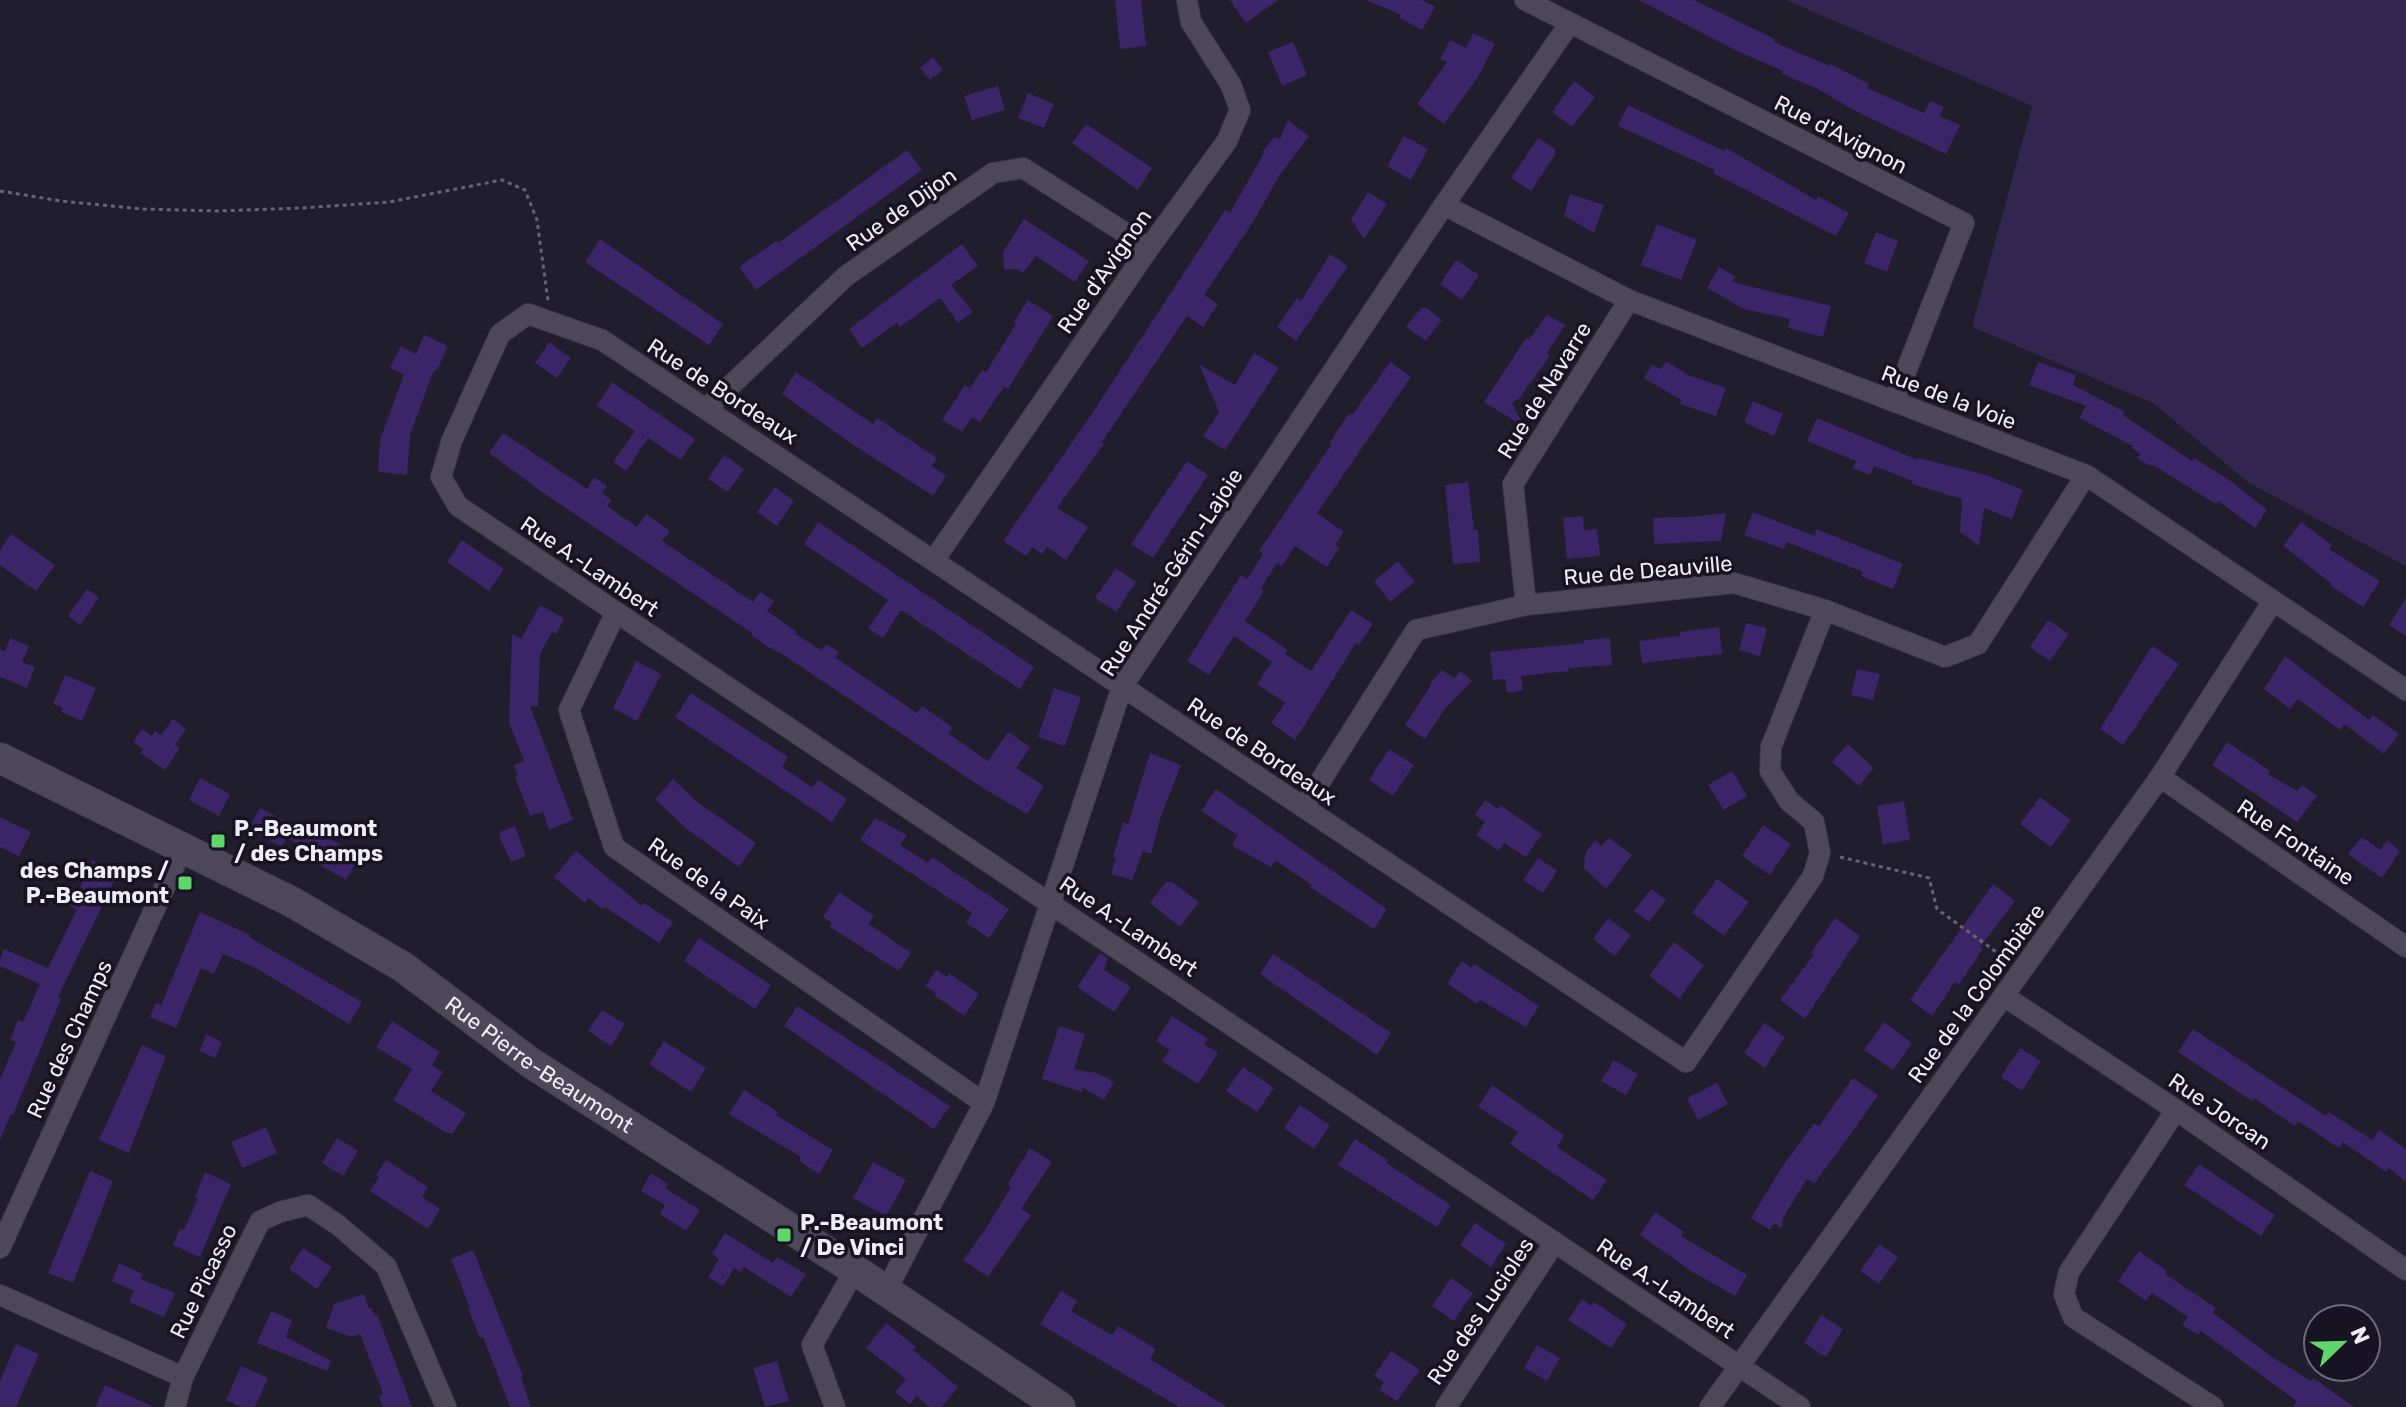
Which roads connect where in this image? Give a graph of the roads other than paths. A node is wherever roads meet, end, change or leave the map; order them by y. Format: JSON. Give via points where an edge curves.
{"nodes":[{"id":1,"x":1187,"y":0,"type":"edge"},
{"id":2,"x":1525,"y":0,"type":"edge"},
{"id":3,"x":1570,"y":23,"type":"junction"},
{"id":4,"x":1444,"y":205,"type":"junction"},
{"id":5,"x":1149,"y":248,"type":"junction"},
{"id":6,"x":1629,"y":300,"type":"junction"},
{"id":7,"x":1894,"y":402,"type":"junction"},
{"id":8,"x":707,"y":408,"type":"junction"},
{"id":9,"x":2086,"y":475,"type":"junction"},
{"id":10,"x":441,"y":477,"type":"joint"},
{"id":11,"x":934,"y":560,"type":"junction"},
{"id":12,"x":2273,"y":601,"type":"junction"},
{"id":13,"x":1526,"y":605,"type":"junction"},
{"id":14,"x":1825,"y":610,"type":"junction"},
{"id":15,"x":616,"y":612,"type":"junction"},
{"id":16,"x":1122,"y":687,"type":"junction"},
{"id":17,"x":2406,"y":690,"type":"edge"},
{"id":18,"x":0,"y":758,"type":"edge"},
{"id":19,"x":2160,"y":777,"type":"junction"},
{"id":20,"x":1304,"y":807,"type":"junction"},
{"id":21,"x":182,"y":849,"type":"junction"},
{"id":22,"x":1051,"y":903,"type":"junction"},
{"id":23,"x":2406,"y":947,"type":"edge"},
{"id":24,"x":2004,"y":996,"type":"junction"},
{"id":25,"x":984,"y":1103,"type":"junction"},
{"id":26,"x":2176,"y":1110,"type":"junction"},
{"id":27,"x":1555,"y":1242,"type":"junction"},
{"id":28,"x":0,"y":1248,"type":"edge"},
{"id":29,"x":855,"y":1270,"type":"junction"},
{"id":30,"x":2406,"y":1270,"type":"edge"},
{"id":31,"x":886,"y":1291,"type":"junction"},
{"id":32,"x":0,"y":1295,"type":"edge"},
{"id":33,"x":1739,"y":1366,"type":"junction"},
{"id":34,"x":183,"y":1377,"type":"junction"},
{"id":35,"x":175,"y":1407,"type":"edge"},
{"id":36,"x":446,"y":1407,"type":"edge"},
{"id":37,"x":835,"y":1407,"type":"edge"},
{"id":38,"x":1060,"y":1407,"type":"edge"},
{"id":39,"x":1446,"y":1407,"type":"edge"},
{"id":40,"x":1710,"y":1407,"type":"edge"},
{"id":41,"x":1800,"y":1407,"type":"edge"},
{"id":42,"x":2213,"y":1407,"type":"edge"}],
"edges":[{"from":1,"to":5,"type":"street","name":"Rue d'Avignon","via":[[1191,22],[1231,85],[1240,110],[1227,141]]},
{"from":2,"to":3,"type":"street","name":"Rue d'Avignon"},
{"from":3,"to":4,"type":"street","name":"Rue André-Gérin-Lajoie"},
{"from":3,"to":7,"type":"street","name":"Rue d'Avignon","via":[[1964,223]]},
{"from":4,"to":6,"type":"street","name":"Rue de la Voie"},
{"from":4,"to":16,"type":"street","name":"Rue André-Gérin-Lajoie"},
{"from":5,"to":8,"type":"street","name":"Rue de Dijon","via":[[1023,168],[993,173],[846,276]]},
{"from":5,"to":11,"type":"street","name":"Rue d'Avignon"},
{"from":6,"to":7,"type":"street","name":"Rue de la Voie"},
{"from":6,"to":13,"type":"street","name":"Rue de Navarre","via":[[1513,484]]},
{"from":7,"to":9,"type":"street","name":"Rue de la Voie"},
{"from":8,"to":10,"type":"street","name":"Rue de Bordeaux","via":[[602,340],[528,314],[500,334]]},
{"from":8,"to":11,"type":"street","name":"Rue de Bordeaux"},
{"from":9,"to":12,"type":"street","name":"Rue de la Voie"},
{"from":9,"to":14,"type":"street","name":"Rue de Deauville","via":[[1978,644],[1945,657]]},
{"from":10,"to":15,"type":"street","name":"Rue A.-Lambert","via":[[458,506]]},
{"from":11,"to":16,"type":"street","name":"Rue de Bordeaux"},
{"from":12,"to":17,"type":"street","name":"Rue de la Voie"},
{"from":12,"to":19,"type":"street","name":"Rue de la Colombière"},
{"from":13,"to":14,"type":"street","name":"Rue de Deauville","via":[[1734,583]]},
{"from":13,"to":20,"type":"street","name":"Rue de Deauville","via":[[1416,630]]},
{"from":14,"to":20,"type":"street","name":"Rue de Bordeaux","via":[[1771,747],[1770,771],[1789,801],[1814,822],[1820,853],[1813,876],[1686,1062]]},
{"from":15,"to":22,"type":"street","name":"Rue A.-Lambert"},
{"from":15,"to":25,"type":"street","name":"Rue de la Paix","via":[[569,710],[614,847]]},
{"from":16,"to":20,"type":"street","name":"Rue de Bordeaux"},
{"from":16,"to":22,"type":"street","name":"Rue André-Gérin-Lajoie"},
{"from":18,"to":21,"type":"main road","name":"Rue Pierre-Beaumont"},
{"from":19,"to":23,"type":"street","name":"Rue Fontaine"},
{"from":19,"to":24,"type":"street","name":"Rue de la Colombière"},
{"from":21,"to":28,"type":"street","name":"Rue des Champs"},
{"from":21,"to":29,"type":"main road","name":"Rue Pierre-Beaumont","via":[[292,902],[403,967],[531,1063]]},
{"from":22,"to":25,"type":"street","name":"Rue André-Gérin-Lajoie"},
{"from":22,"to":27,"type":"street","name":"Rue A.-Lambert"},
{"from":24,"to":26,"type":"street","name":"Rue Jorcan"},
{"from":24,"to":33,"type":"street","name":"Rue de la Colombière"},
{"from":25,"to":31,"type":"street","name":"Rue André-Gérin-Lajoie"},
{"from":26,"to":30,"type":"street","name":"Rue Jorcan"},
{"from":26,"to":42,"type":"street","via":[[2069,1272],[2064,1294],[2073,1317]]},
{"from":27,"to":33,"type":"street","name":"Rue A.-Lambert"},
{"from":27,"to":39,"type":"street","name":"Rue des Lucioles"},
{"from":29,"to":31,"type":"main road","name":"Rue Pierre-Beaumont"},
{"from":29,"to":37,"type":"street","via":[[812,1345]]},
{"from":31,"to":38,"type":"main road","name":"Rue Pierre-Beaumont"},
{"from":32,"to":34,"type":"street"},
{"from":33,"to":40,"type":"street","name":"Rue de la Colombière"},
{"from":33,"to":41,"type":"street","name":"Rue A.-Lambert"},
{"from":34,"to":35,"type":"street","name":"Rue Picasso"},
{"from":34,"to":36,"type":"street","name":"Rue Picasso","via":[[260,1221],[308,1205],[386,1266]]}]}
